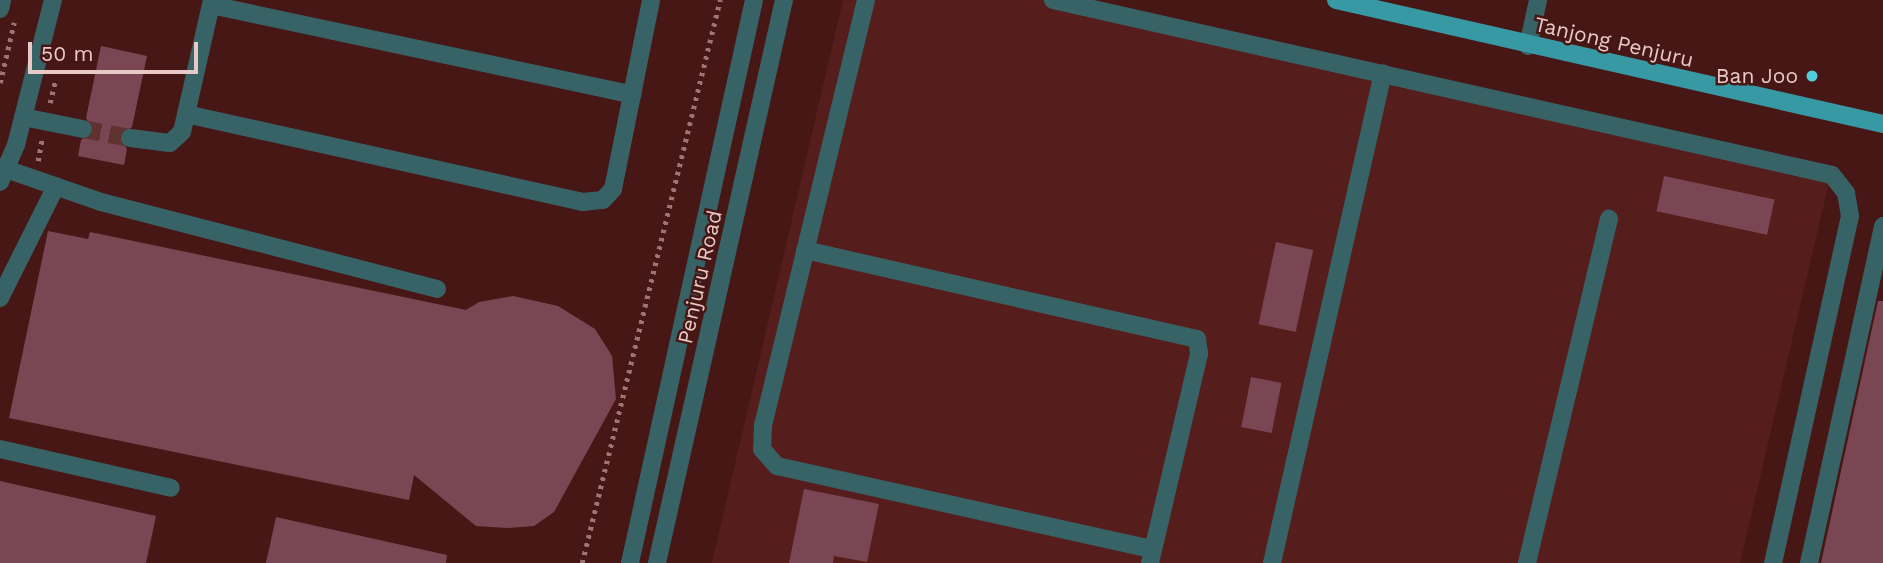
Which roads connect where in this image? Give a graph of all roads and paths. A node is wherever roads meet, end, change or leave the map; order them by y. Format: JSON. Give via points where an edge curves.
{"nodes":[{"id":1,"x":2,"y":0,"type":"edge"},
{"id":2,"x":53,"y":0,"type":"edge"},
{"id":3,"x":651,"y":0,"type":"edge"},
{"id":4,"x":720,"y":0,"type":"edge"},
{"id":5,"x":754,"y":0,"type":"edge"},
{"id":6,"x":784,"y":0,"type":"edge"},
{"id":7,"x":866,"y":0,"type":"edge"},
{"id":8,"x":1053,"y":0,"type":"edge"},
{"id":9,"x":1336,"y":0,"type":"edge"},
{"id":10,"x":1538,"y":0,"type":"edge"},
{"id":11,"x":211,"y":2,"type":"edge"},
{"id":12,"x":7,"y":14,"type":"edge"},
{"id":13,"x":1528,"y":46,"type":"junction"},
{"id":14,"x":1383,"y":73,"type":"junction"},
{"id":15,"x":0,"y":83,"type":"edge"},
{"id":16,"x":632,"y":95,"type":"junction"},
{"id":17,"x":186,"y":114,"type":"junction"},
{"id":18,"x":23,"y":117,"type":"junction"},
{"id":19,"x":1883,"y":124,"type":"edge"},
{"id":20,"x":83,"y":129,"type":"tunnel mouth"},
{"id":21,"x":130,"y":138,"type":"tunnel mouth"},
{"id":22,"x":2,"y":172,"type":"edge"},
{"id":23,"x":56,"y":186,"type":"junction"},
{"id":24,"x":1609,"y":219,"type":"dead end"},
{"id":25,"x":1882,"y":238,"type":"edge"},
{"id":26,"x":805,"y":250,"type":"junction"},
{"id":27,"x":437,"y":289,"type":"dead end"},
{"id":28,"x":0,"y":298,"type":"edge"},
{"id":29,"x":0,"y":449,"type":"edge"},
{"id":30,"x":170,"y":488,"type":"dead end"},
{"id":31,"x":1151,"y":556,"type":"edge"},
{"id":32,"x":1275,"y":562,"type":"edge"},
{"id":33,"x":582,"y":563,"type":"edge"},
{"id":34,"x":630,"y":563,"type":"edge"},
{"id":35,"x":657,"y":563,"type":"edge"},
{"id":36,"x":1527,"y":563,"type":"edge"},
{"id":37,"x":1773,"y":563,"type":"edge"},
{"id":38,"x":1809,"y":563,"type":"edge"}],
"edges":[{"from":1,"to":12,"type":"street"},
{"from":2,"to":18,"type":"street"},
{"from":3,"to":16,"type":"street"},
{"from":4,"to":33,"type":"path"},
{"from":5,"to":34,"type":"street","name":"Penjuru Road"},
{"from":6,"to":35,"type":"street","name":"Penjuru Road"},
{"from":7,"to":26,"type":"street"},
{"from":8,"to":14,"type":"street"},
{"from":9,"to":13,"type":"main road","name":"Tanjong Penjuru"},
{"from":10,"to":13,"type":"street"},
{"from":11,"to":16,"type":"street"},
{"from":11,"to":17,"type":"street"},
{"from":12,"to":15,"type":"path"},
{"from":13,"to":19,"type":"main road","name":"Tanjong Penjuru"},
{"from":14,"to":32,"type":"street"},
{"from":14,"to":37,"type":"street","via":[[1818,169],[1841,183],[1850,216]]},
{"from":16,"to":17,"type":"street","via":[[613,189],[603,200],[583,202]]},
{"from":17,"to":21,"type":"street","via":[[182,132],[170,143]]},
{"from":18,"to":20,"type":"street"},
{"from":18,"to":22,"type":"street"},
{"from":22,"to":23,"type":"street"},
{"from":23,"to":27,"type":"street","via":[[101,202]]},
{"from":23,"to":28,"type":"street","via":[[16,258]]},
{"from":24,"to":36,"type":"street"},
{"from":25,"to":38,"type":"street"},
{"from":26,"to":31,"type":"street","via":[[761,440],[768,459],[777,466]]},
{"from":26,"to":31,"type":"street","via":[[1197,339],[1199,354]]},
{"from":29,"to":30,"type":"street"}]}
